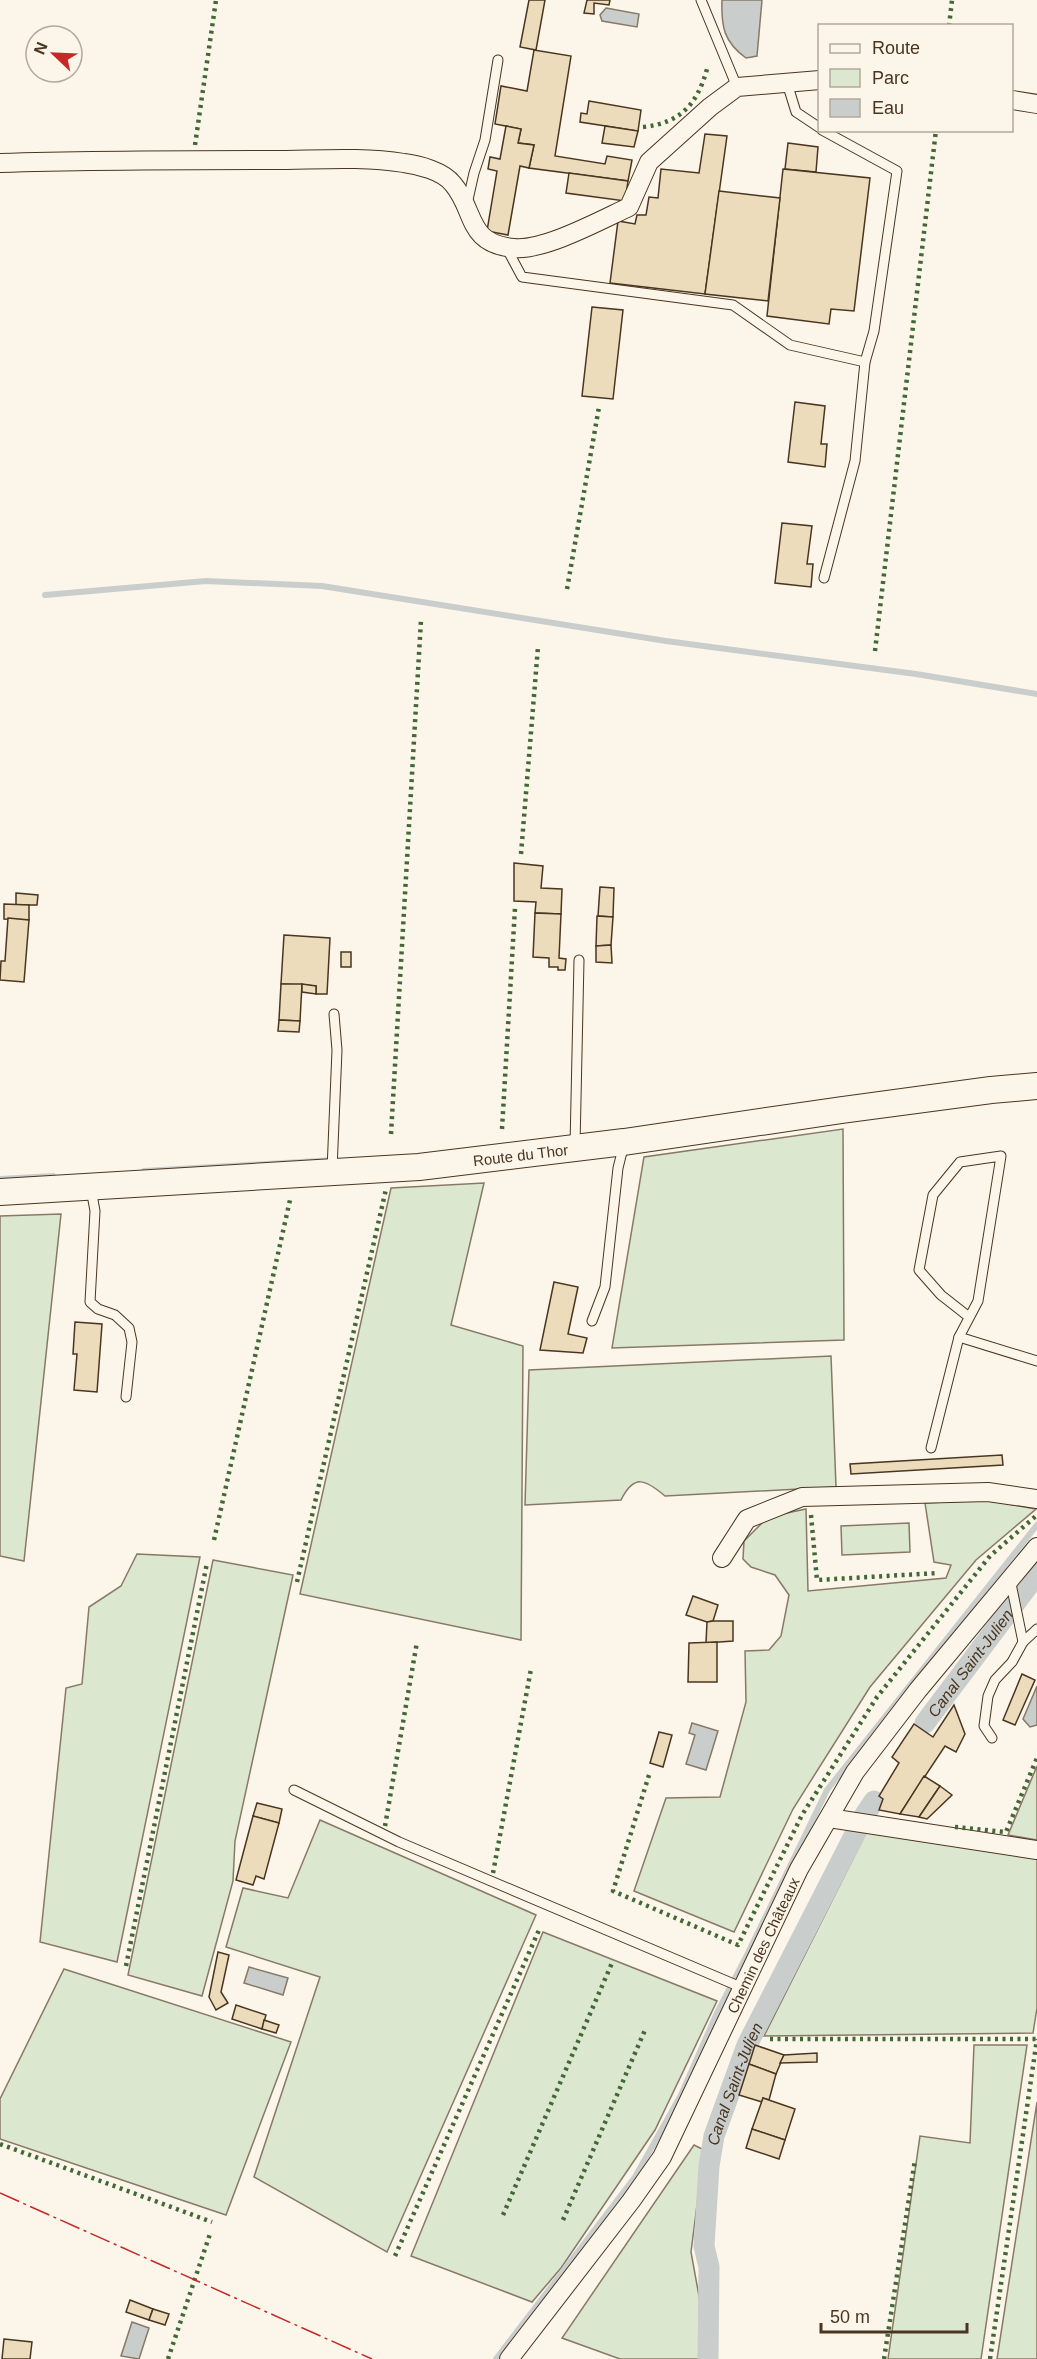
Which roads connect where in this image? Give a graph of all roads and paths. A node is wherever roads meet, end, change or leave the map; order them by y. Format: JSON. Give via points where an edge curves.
{"nodes":[{"id":1,"x":701,"y":0,"type":"edge"},
{"id":2,"x":498,"y":60,"type":"dead end"},
{"id":3,"x":818,"y":80,"type":"edge"},
{"id":4,"x":787,"y":82,"type":"junction"},
{"id":5,"x":737,"y":87,"type":"junction"},
{"id":6,"x":1013,"y":100,"type":"edge"},
{"id":7,"x":1037,"y":104,"type":"edge"},
{"id":8,"x":818,"y":127,"type":"edge"},
{"id":9,"x":826,"y":132,"type":"edge"},
{"id":10,"x":0,"y":163,"type":"edge"},
{"id":11,"x":466,"y":207,"type":"junction"},
{"id":12,"x":505,"y":246,"type":"junction"},
{"id":13,"x":865,"y":362,"type":"junction"},
{"id":14,"x":825,"y":578,"type":"dead end"},
{"id":15,"x":579,"y":960,"type":"dead end"},
{"id":16,"x":334,"y":1014,"type":"dead end"},
{"id":17,"x":1037,"y":1086,"type":"edge"},
{"id":18,"x":624,"y":1142,"type":"junction"},
{"id":19,"x":574,"y":1148,"type":"junction"},
{"id":20,"x":332,"y":1172,"type":"junction"},
{"id":21,"x":90,"y":1186,"type":"junction"},
{"id":22,"x":0,"y":1191,"type":"edge"},
{"id":23,"x":969,"y":1317,"type":"junction"},
{"id":24,"x":592,"y":1321,"type":"dead end"},
{"id":25,"x":959,"y":1337,"type":"junction"},
{"id":26,"x":1037,"y":1361,"type":"edge"},
{"id":27,"x":126,"y":1397,"type":"dead end"},
{"id":28,"x":931,"y":1448,"type":"dead end"},
{"id":29,"x":1037,"y":1499,"type":"edge"},
{"id":30,"x":1037,"y":1547,"type":"edge"},
{"id":31,"x":722,"y":1558,"type":"dead end"},
{"id":32,"x":1010,"y":1579,"type":"junction"},
{"id":33,"x":1037,"y":1629,"type":"edge"},
{"id":34,"x":1023,"y":1642,"type":"junction"},
{"id":35,"x":992,"y":1738,"type":"dead end"},
{"id":36,"x":294,"y":1790,"type":"dead end"},
{"id":37,"x":829,"y":1818,"type":"junction"},
{"id":38,"x":1037,"y":1850,"type":"edge"},
{"id":39,"x":743,"y":1988,"type":"junction"},
{"id":40,"x":509,"y":2359,"type":"edge"}],
"edges":[{"from":1,"to":5,"type":"lane"},
{"from":2,"to":11,"type":"lane","via":[[485,140]]},
{"from":3,"to":4,"type":"street"},
{"from":4,"to":5,"type":"street"},
{"from":4,"to":8,"type":"lane","via":[[796,112]]},
{"from":5,"to":12,"type":"street","via":[[649,162],[628,207],[544,245],[516,249]]},
{"from":6,"to":7,"type":"street"},
{"from":9,"to":13,"type":"lane","via":[[897,171],[874,331]]},
{"from":10,"to":11,"type":"street","via":[[404,163],[440,174],[453,183]]},
{"from":11,"to":12,"type":"street","via":[[474,228],[494,244]]},
{"from":12,"to":13,"type":"lane","via":[[522,277],[733,304],[790,345]]},
{"from":13,"to":14,"type":"lane","via":[[855,461]]},
{"from":15,"to":19,"type":"lane"},
{"from":16,"to":20,"type":"lane","via":[[337,1050]]},
{"from":17,"to":18,"type":"street","name":"Route du Thor"},
{"from":18,"to":19,"type":"street","name":"Route du Thor"},
{"from":18,"to":24,"type":"lane","via":[[605,1287]]},
{"from":19,"to":20,"type":"street","name":"Route du Thor","via":[[419,1167]]},
{"from":20,"to":21,"type":"street","name":"Route du Thor"},
{"from":21,"to":22,"type":"street","name":"Route du Thor"},
{"from":21,"to":27,"type":"lane","via":[[95,1211],[90,1302],[116,1315],[129,1328],[132,1342]]},
{"from":23,"to":23,"type":"lane","via":[[941,1295],[919,1270],[933,1195],[960,1162],[1001,1156],[978,1300]]},
{"from":23,"to":25,"type":"lane"},
{"from":25,"to":26,"type":"lane"},
{"from":25,"to":28,"type":"lane"},
{"from":29,"to":31,"type":"street","via":[[988,1492],[802,1497],[747,1519]]},
{"from":30,"to":32,"type":"street","name":"Chemin des Châteaux"},
{"from":32,"to":34,"type":"lane"},
{"from":32,"to":37,"type":"street","name":"Chemin des Châteaux","via":[[855,1772]]},
{"from":33,"to":34,"type":"lane"},
{"from":34,"to":35,"type":"lane","via":[[988,1696],[984,1726]]},
{"from":36,"to":39,"type":"lane","via":[[399,1842]]},
{"from":37,"to":38,"type":"street"},
{"from":37,"to":39,"type":"street","name":"Chemin des Châteaux","via":[[799,1869]]},
{"from":39,"to":40,"type":"street","name":"Chemin des Châteaux","via":[[662,2157]]}]}
